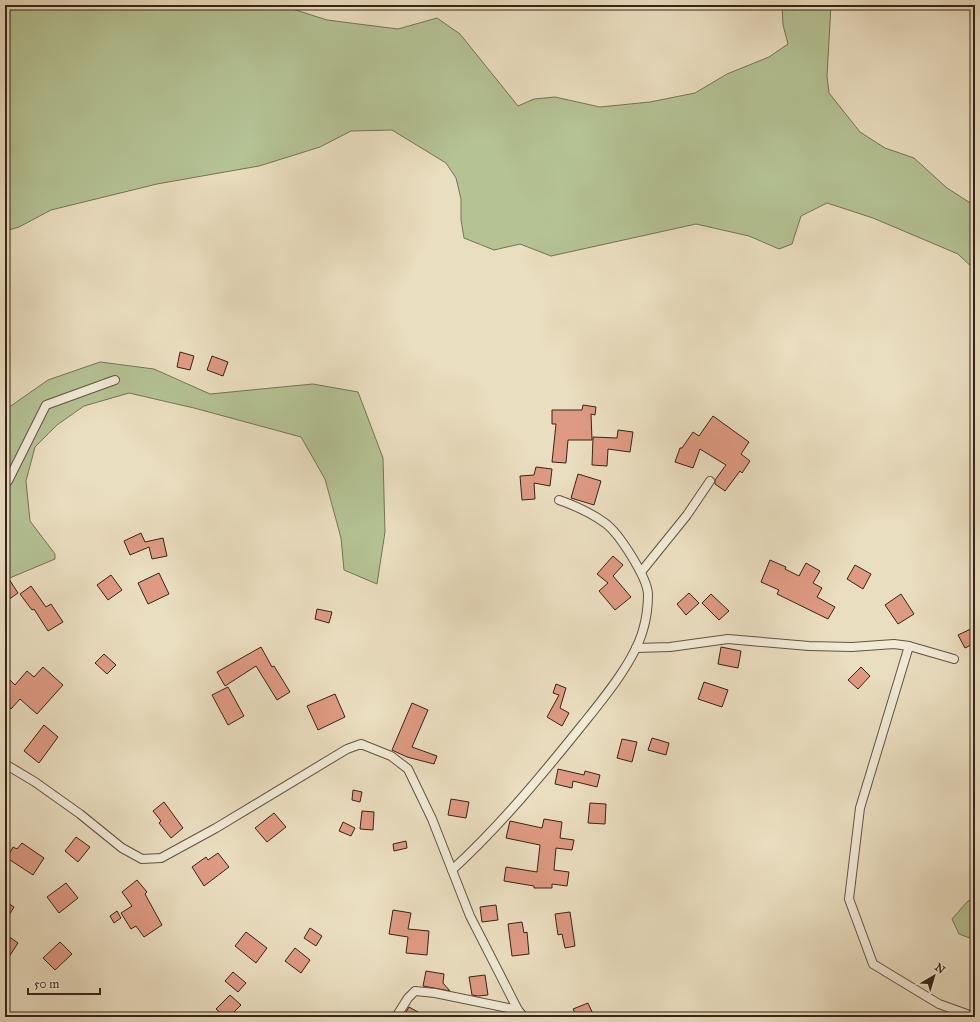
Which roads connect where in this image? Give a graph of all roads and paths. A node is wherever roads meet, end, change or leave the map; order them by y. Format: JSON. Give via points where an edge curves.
{"nodes":[{"id":1,"x":115,"y":380,"type":"dead end"},
{"id":2,"x":710,"y":480,"type":"dead end"},
{"id":3,"x":5,"y":483,"type":"edge"},
{"id":4,"x":559,"y":500,"type":"dead end"},
{"id":5,"x":640,"y":572,"type":"junction"},
{"id":6,"x":909,"y":646,"type":"junction"},
{"id":7,"x":636,"y":648,"type":"junction"},
{"id":8,"x":954,"y":659,"type":"dead end"},
{"id":9,"x":5,"y":764,"type":"edge"},
{"id":10,"x":452,"y":870,"type":"junction"},
{"id":11,"x":518,"y":1010,"type":"junction"},
{"id":12,"x":396,"y":1017,"type":"edge"},
{"id":13,"x":524,"y":1017,"type":"edge"},
{"id":14,"x":975,"y":1017,"type":"edge"}],
"edges":[{"from":1,"to":3,"type":"street","via":[[46,405]]},
{"from":2,"to":5,"type":"street","via":[[686,515]]},
{"from":4,"to":5,"type":"street","via":[[581,507],[606,524],[631,554]]},
{"from":5,"to":7,"type":"street","via":[[648,593],[643,630]]},
{"from":6,"to":7,"type":"street","via":[[809,646],[728,639],[670,647]]},
{"from":6,"to":8,"type":"street"},
{"from":6,"to":14,"type":"street","via":[[860,808],[849,899],[873,964],[938,1004]]},
{"from":7,"to":10,"type":"street","via":[[610,690],[564,747],[485,840]]},
{"from":9,"to":10,"type":"street","via":[[80,814],[122,848],[142,859],[161,858],[347,749],[361,744],[391,756],[408,769],[432,819]]},
{"from":10,"to":11,"type":"street","via":[[470,916]]},
{"from":11,"to":12,"type":"street","via":[[415,991]]},
{"from":11,"to":13,"type":"street"}]}
